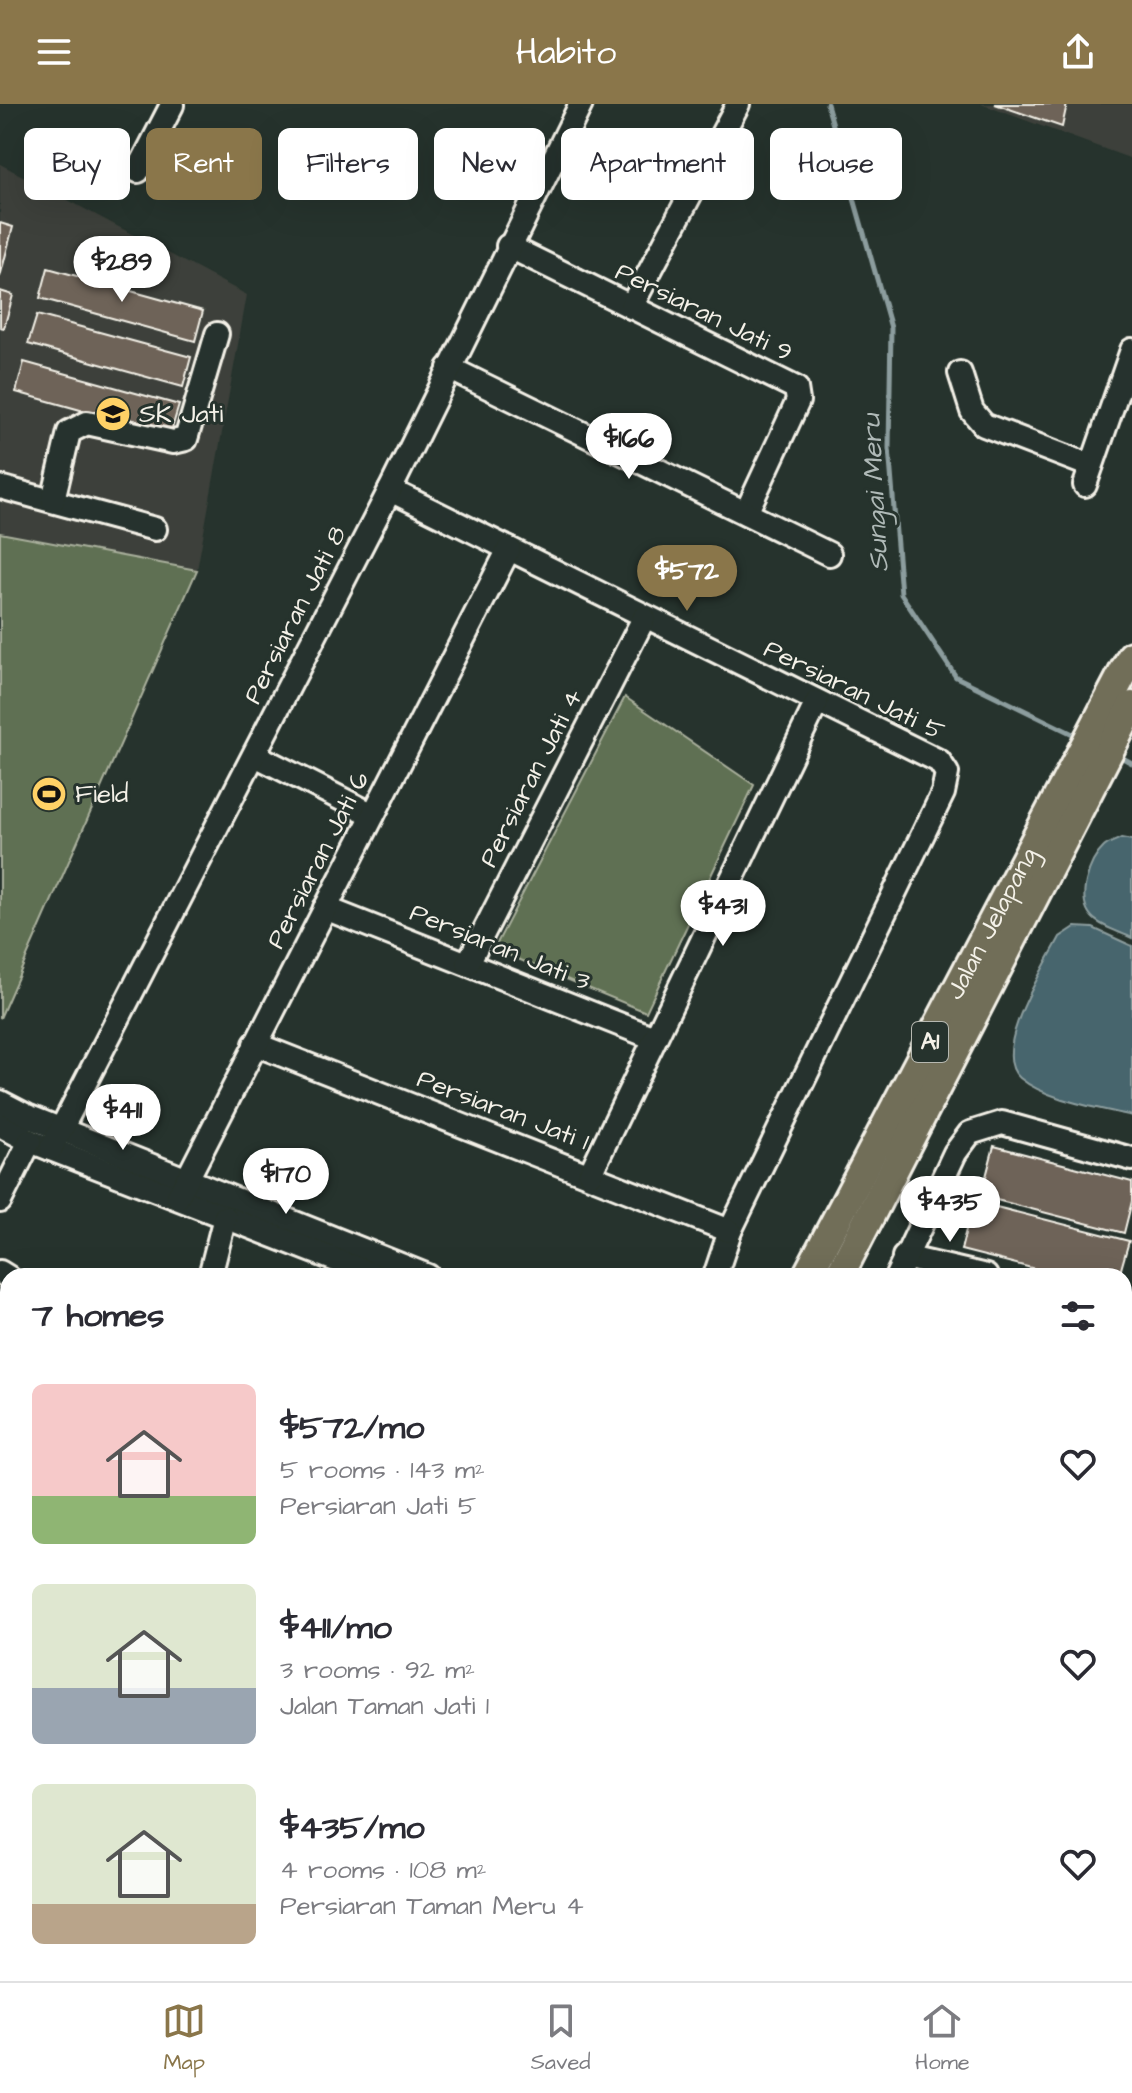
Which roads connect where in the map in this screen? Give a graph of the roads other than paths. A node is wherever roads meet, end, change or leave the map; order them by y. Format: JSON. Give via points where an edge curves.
{"nodes":[{"id":1,"x":172,"y":104,"type":"edge"},
{"id":2,"x":581,"y":104,"type":"edge"},
{"id":3,"x":738,"y":104,"type":"edge"},
{"id":4,"x":138,"y":171,"type":"dead end"},
{"id":5,"x":508,"y":246,"type":"junction"},
{"id":6,"x":631,"y":307,"type":"junction"},
{"id":7,"x":217,"y":334,"type":"dead end"},
{"id":8,"x":1132,"y":350,"type":"edge"},
{"id":9,"x":449,"y":368,"type":"junction"},
{"id":10,"x":960,"y":373,"type":"dead end"},
{"id":11,"x":0,"y":487,"type":"edge"},
{"id":12,"x":390,"y":490,"type":"junction"},
{"id":13,"x":53,"y":500,"type":"junction"},
{"id":14,"x":746,"y":513,"type":"junction"},
{"id":15,"x":155,"y":529,"type":"dead end"},
{"id":16,"x":509,"y":549,"type":"junction"},
{"id":17,"x":829,"y":554,"type":"dead end"},
{"id":18,"x":644,"y":618,"type":"junction"},
{"id":19,"x":1132,"y":656,"type":"edge"},
{"id":20,"x":1124,"y":699,"type":"edge"},
{"id":21,"x":817,"y":702,"type":"junction"},
{"id":22,"x":255,"y":755,"type":"junction"},
{"id":23,"x":1066,"y":809,"type":"junction"},
{"id":24,"x":373,"y":815,"type":"junction"},
{"id":25,"x":325,"y":908,"type":"junction"},
{"id":26,"x":468,"y":963,"type":"junction"},
{"id":27,"x":654,"y":1038,"type":"junction"},
{"id":28,"x":255,"y":1044,"type":"junction"},
{"id":29,"x":0,"y":1102,"type":"edge"},
{"id":30,"x":0,"y":1125,"type":"edge"},
{"id":31,"x":57,"y":1140,"type":"junction"},
{"id":32,"x":30,"y":1141,"type":"junction"},
{"id":33,"x":1132,"y":1159,"type":"edge"},
{"id":34,"x":590,"y":1174,"type":"junction"},
{"id":35,"x":182,"y":1189,"type":"junction"},
{"id":36,"x":0,"y":1201,"type":"edge"},
{"id":37,"x":225,"y":1217,"type":"junction"},
{"id":38,"x":730,"y":1231,"type":"junction"},
{"id":39,"x":900,"y":1266,"type":"edge"},
{"id":40,"x":212,"y":1268,"type":"edge"},
{"id":41,"x":356,"y":1268,"type":"edge"},
{"id":42,"x":405,"y":1268,"type":"edge"},
{"id":43,"x":718,"y":1268,"type":"edge"},
{"id":44,"x":811,"y":1268,"type":"edge"},
{"id":45,"x":843,"y":1268,"type":"edge"}],
"edges":[{"from":1,"to":4,"type":"street"},
{"from":2,"to":5,"type":"street","name":"Persiaran Jati 8"},
{"from":3,"to":6,"type":"street"},
{"from":5,"to":6,"type":"street","name":"Persiaran Jati 9"},
{"from":5,"to":9,"type":"street","name":"Persiaran Jati 8"},
{"from":6,"to":14,"type":"street","name":"Persiaran Jati 9","via":[[799,392]]},
{"from":7,"to":13,"type":"street","via":[[186,439],[173,442],[87,423],[69,432]]},
{"from":8,"to":10,"type":"street","via":[[1088,475],[984,425],[972,411]]},
{"from":9,"to":12,"type":"street","name":"Persiaran Jati 8"},
{"from":9,"to":14,"type":"street"},
{"from":11,"to":13,"type":"street"},
{"from":12,"to":16,"type":"street","name":"Persiaran Jati 5"},
{"from":12,"to":22,"type":"street","name":"Persiaran Jati 8"},
{"from":13,"to":15,"type":"street"},
{"from":14,"to":17,"type":"street"},
{"from":16,"to":18,"type":"street","name":"Persiaran Jati 5"},
{"from":16,"to":24,"type":"street","name":"Persiaran Jati 6"},
{"from":18,"to":21,"type":"street","name":"Persiaran Jati 5"},
{"from":18,"to":26,"type":"street","name":"Persiaran Jati 4"},
{"from":19,"to":20,"type":"main road","name":"Jalan Jelapang","number":"A1"},
{"from":20,"to":23,"type":"main road","name":"Jalan Jelapang","number":"A1"},
{"from":21,"to":27,"type":"street"},
{"from":21,"to":38,"type":"street","name":"Persiaran Jati 5","via":[[939,761],[947,773],[943,793]]},
{"from":22,"to":24,"type":"street"},
{"from":22,"to":31,"type":"street","name":"Persiaran Jati 8"},
{"from":23,"to":44,"type":"main road","name":"Jalan Jelapang","number":"A1"},
{"from":23,"to":45,"type":"main road","name":"Jalan Jelapang","number":"A1"},
{"from":24,"to":25,"type":"street","name":"Persiaran Jati 6"},
{"from":25,"to":26,"type":"street","name":"Persiaran Jati 3"},
{"from":25,"to":28,"type":"street","name":"Persiaran Jati 6"},
{"from":26,"to":27,"type":"street","name":"Persiaran Jati 3"},
{"from":27,"to":34,"type":"street"},
{"from":28,"to":34,"type":"street","name":"Persiaran Jati 1"},
{"from":28,"to":35,"type":"street","name":"Persiaran Jati 6"},
{"from":29,"to":31,"type":"street"},
{"from":30,"to":32,"type":"street"},
{"from":31,"to":32,"type":"street"},
{"from":31,"to":35,"type":"street"},
{"from":32,"to":36,"type":"street"},
{"from":33,"to":39,"type":"street","via":[[1002,1123],[985,1125],[970,1133],[955,1153]]},
{"from":34,"to":38,"type":"street","name":"Persiaran Jati 1"},
{"from":35,"to":37,"type":"street"},
{"from":35,"to":42,"type":"street"},
{"from":37,"to":40,"type":"street"},
{"from":37,"to":41,"type":"street"},
{"from":38,"to":43,"type":"street"}]}
